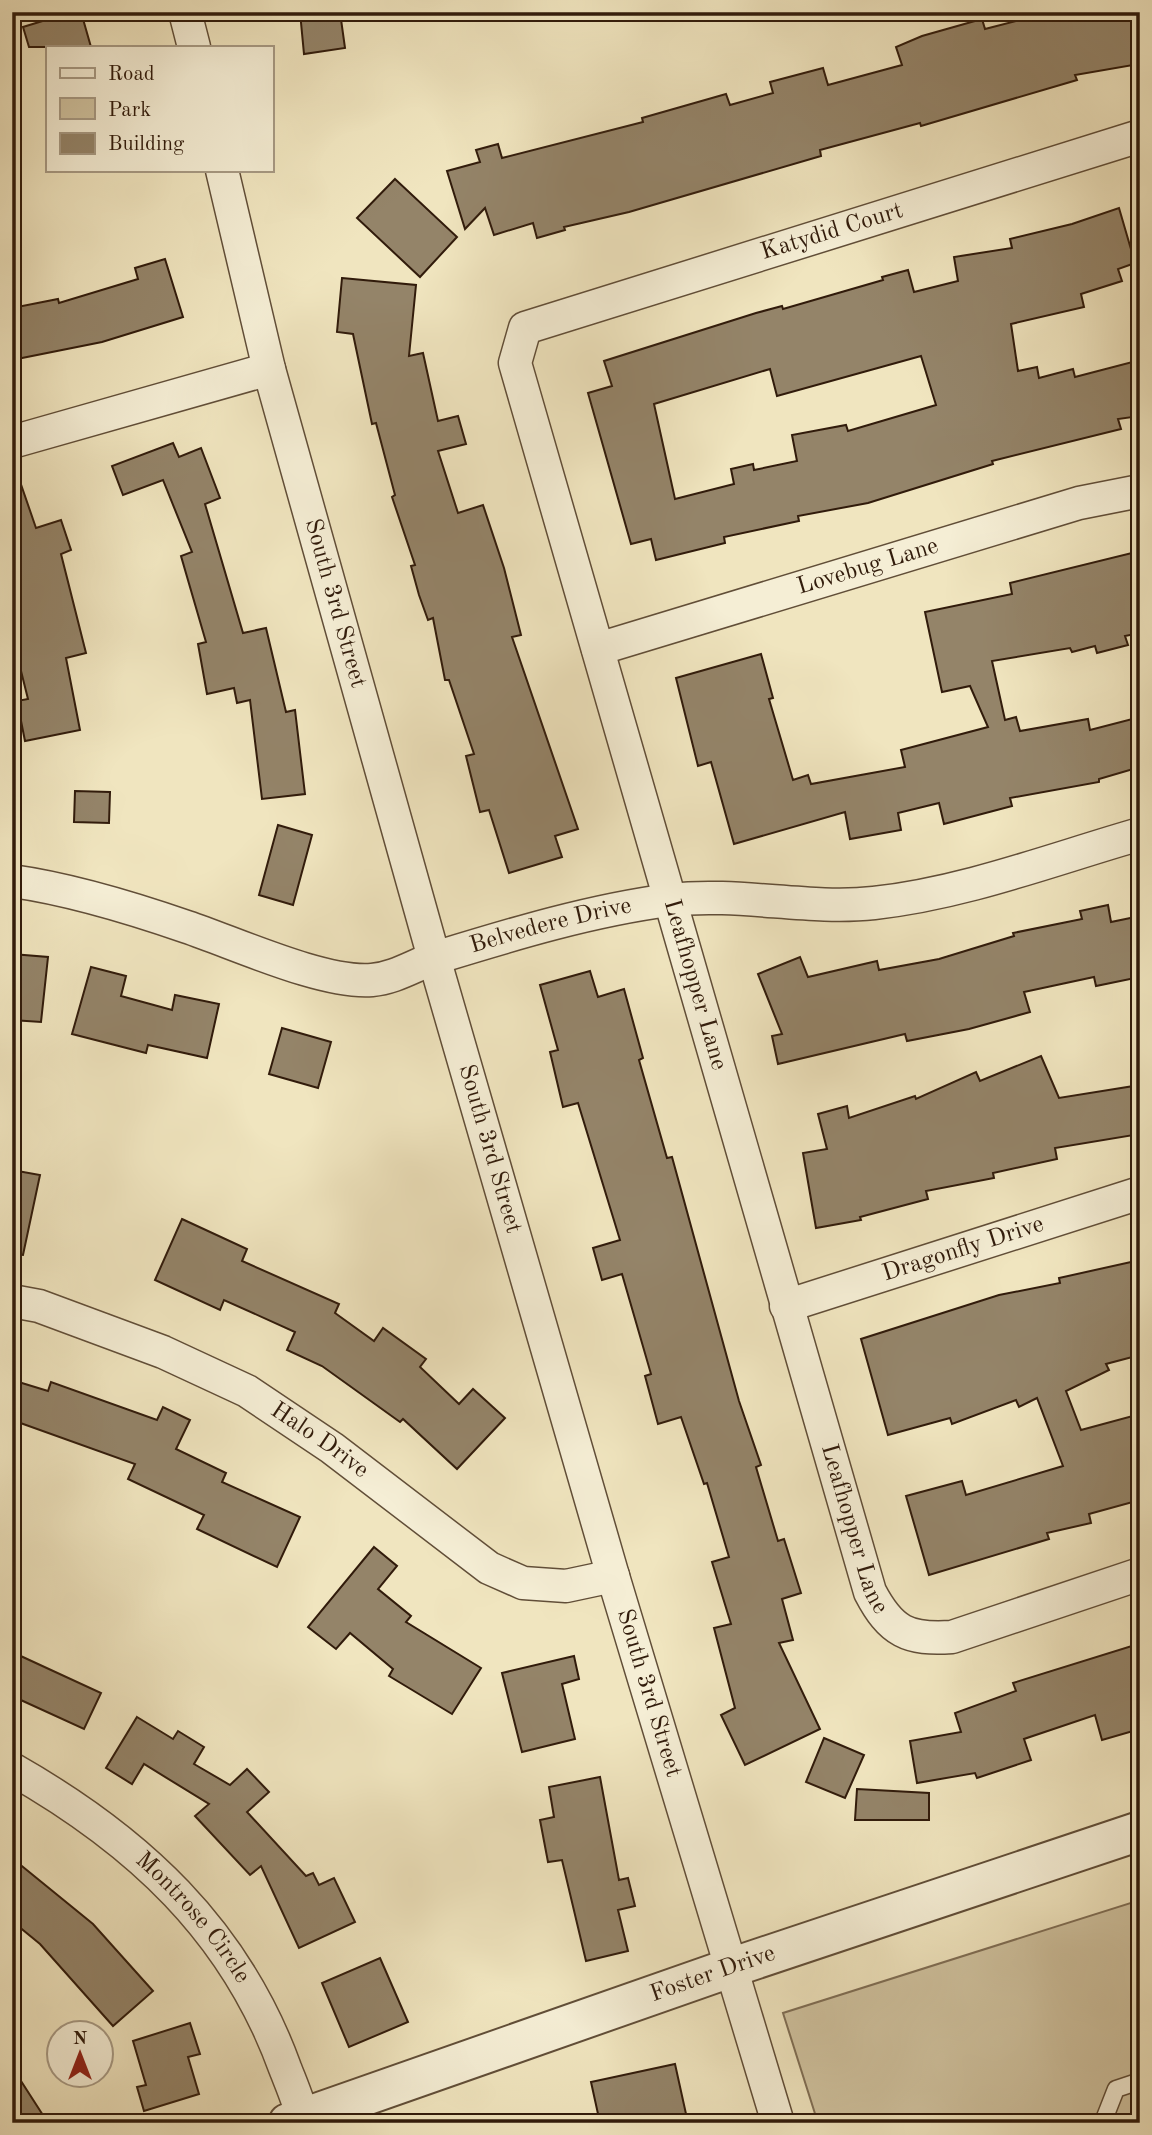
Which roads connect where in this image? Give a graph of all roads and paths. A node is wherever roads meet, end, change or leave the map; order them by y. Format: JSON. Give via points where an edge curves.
{"nodes":[{"id":1,"x":186,"y":12,"type":"edge"},
{"id":2,"x":194,"y":46,"type":"edge"},
{"id":3,"x":1140,"y":136,"type":"edge"},
{"id":4,"x":222,"y":172,"type":"edge"},
{"id":5,"x":525,"y":327,"type":"joint"},
{"id":6,"x":269,"y":369,"type":"junction"},
{"id":7,"x":12,"y":442,"type":"edge"},
{"id":8,"x":1140,"y":491,"type":"edge"},
{"id":9,"x":598,"y":649,"type":"junction"},
{"id":10,"x":1140,"y":834,"type":"edge"},
{"id":11,"x":14,"y":875,"type":"edge"},
{"id":12,"x":671,"y":900,"type":"junction"},
{"id":13,"x":434,"y":958,"type":"junction"},
{"id":14,"x":1140,"y":1193,"type":"edge"},
{"id":15,"x":12,"y":1301,"type":"edge"},
{"id":16,"x":786,"y":1307,"type":"junction"},
{"id":17,"x":1140,"y":1574,"type":"edge"},
{"id":18,"x":613,"y":1576,"type":"junction"},
{"id":19,"x":12,"y":1769,"type":"edge"},
{"id":20,"x":1140,"y":1831,"type":"edge"},
{"id":21,"x":733,"y":1967,"type":"junction"},
{"id":22,"x":1140,"y":2081,"type":"edge"},
{"id":23,"x":299,"y":2121,"type":"edge"},
{"id":24,"x":778,"y":2123,"type":"edge"},
{"id":25,"x":1107,"y":2123,"type":"edge"}],
"edges":[{"from":1,"to":2,"type":"street"},
{"from":3,"to":5,"type":"street","name":"Katydid Court"},
{"from":4,"to":6,"type":"street","name":"South 3rd Street"},
{"from":5,"to":9,"type":"street","name":"Leafhopper Lane","via":[[515,363],[519,382]]},
{"from":6,"to":7,"type":"street"},
{"from":6,"to":13,"type":"street","name":"South 3rd Street"},
{"from":8,"to":9,"type":"street","name":"Lovebug Lane","via":[[1079,503]]},
{"from":9,"to":12,"type":"street","name":"Leafhopper Lane"},
{"from":10,"to":12,"type":"street","name":"Belvedere Drive","via":[[930,895],[871,903],[740,897]]},
{"from":11,"to":13,"type":"street","name":"Belvedere Drive","via":[[344,978],[372,980]]},
{"from":12,"to":13,"type":"street","name":"Belvedere Drive","via":[[593,915]]},
{"from":12,"to":16,"type":"street","name":"Leafhopper Lane"},
{"from":13,"to":18,"type":"street","name":"South 3rd Street"},
{"from":14,"to":16,"type":"street","name":"Dragonfly Drive"},
{"from":15,"to":18,"type":"street","name":"Halo Drive","via":[[163,1352],[247,1391],[332,1448],[489,1567],[523,1583],[566,1586]]},
{"from":16,"to":17,"type":"street","name":"Leafhopper Lane","via":[[870,1592],[882,1616],[903,1633],[926,1639],[953,1637]]},
{"from":18,"to":21,"type":"street","name":"South 3rd Street"},
{"from":19,"to":23,"type":"street","name":"Montrose Circle","via":[[118,1836],[175,1890],[226,1951],[271,2029]]},
{"from":20,"to":21,"type":"street","name":"Foster Drive"},
{"from":21,"to":23,"type":"street","name":"Foster Drive"},
{"from":21,"to":24,"type":"street","name":"South 3rd Street"},
{"from":22,"to":25,"type":"lane","via":[[1116,2089]]}]}
